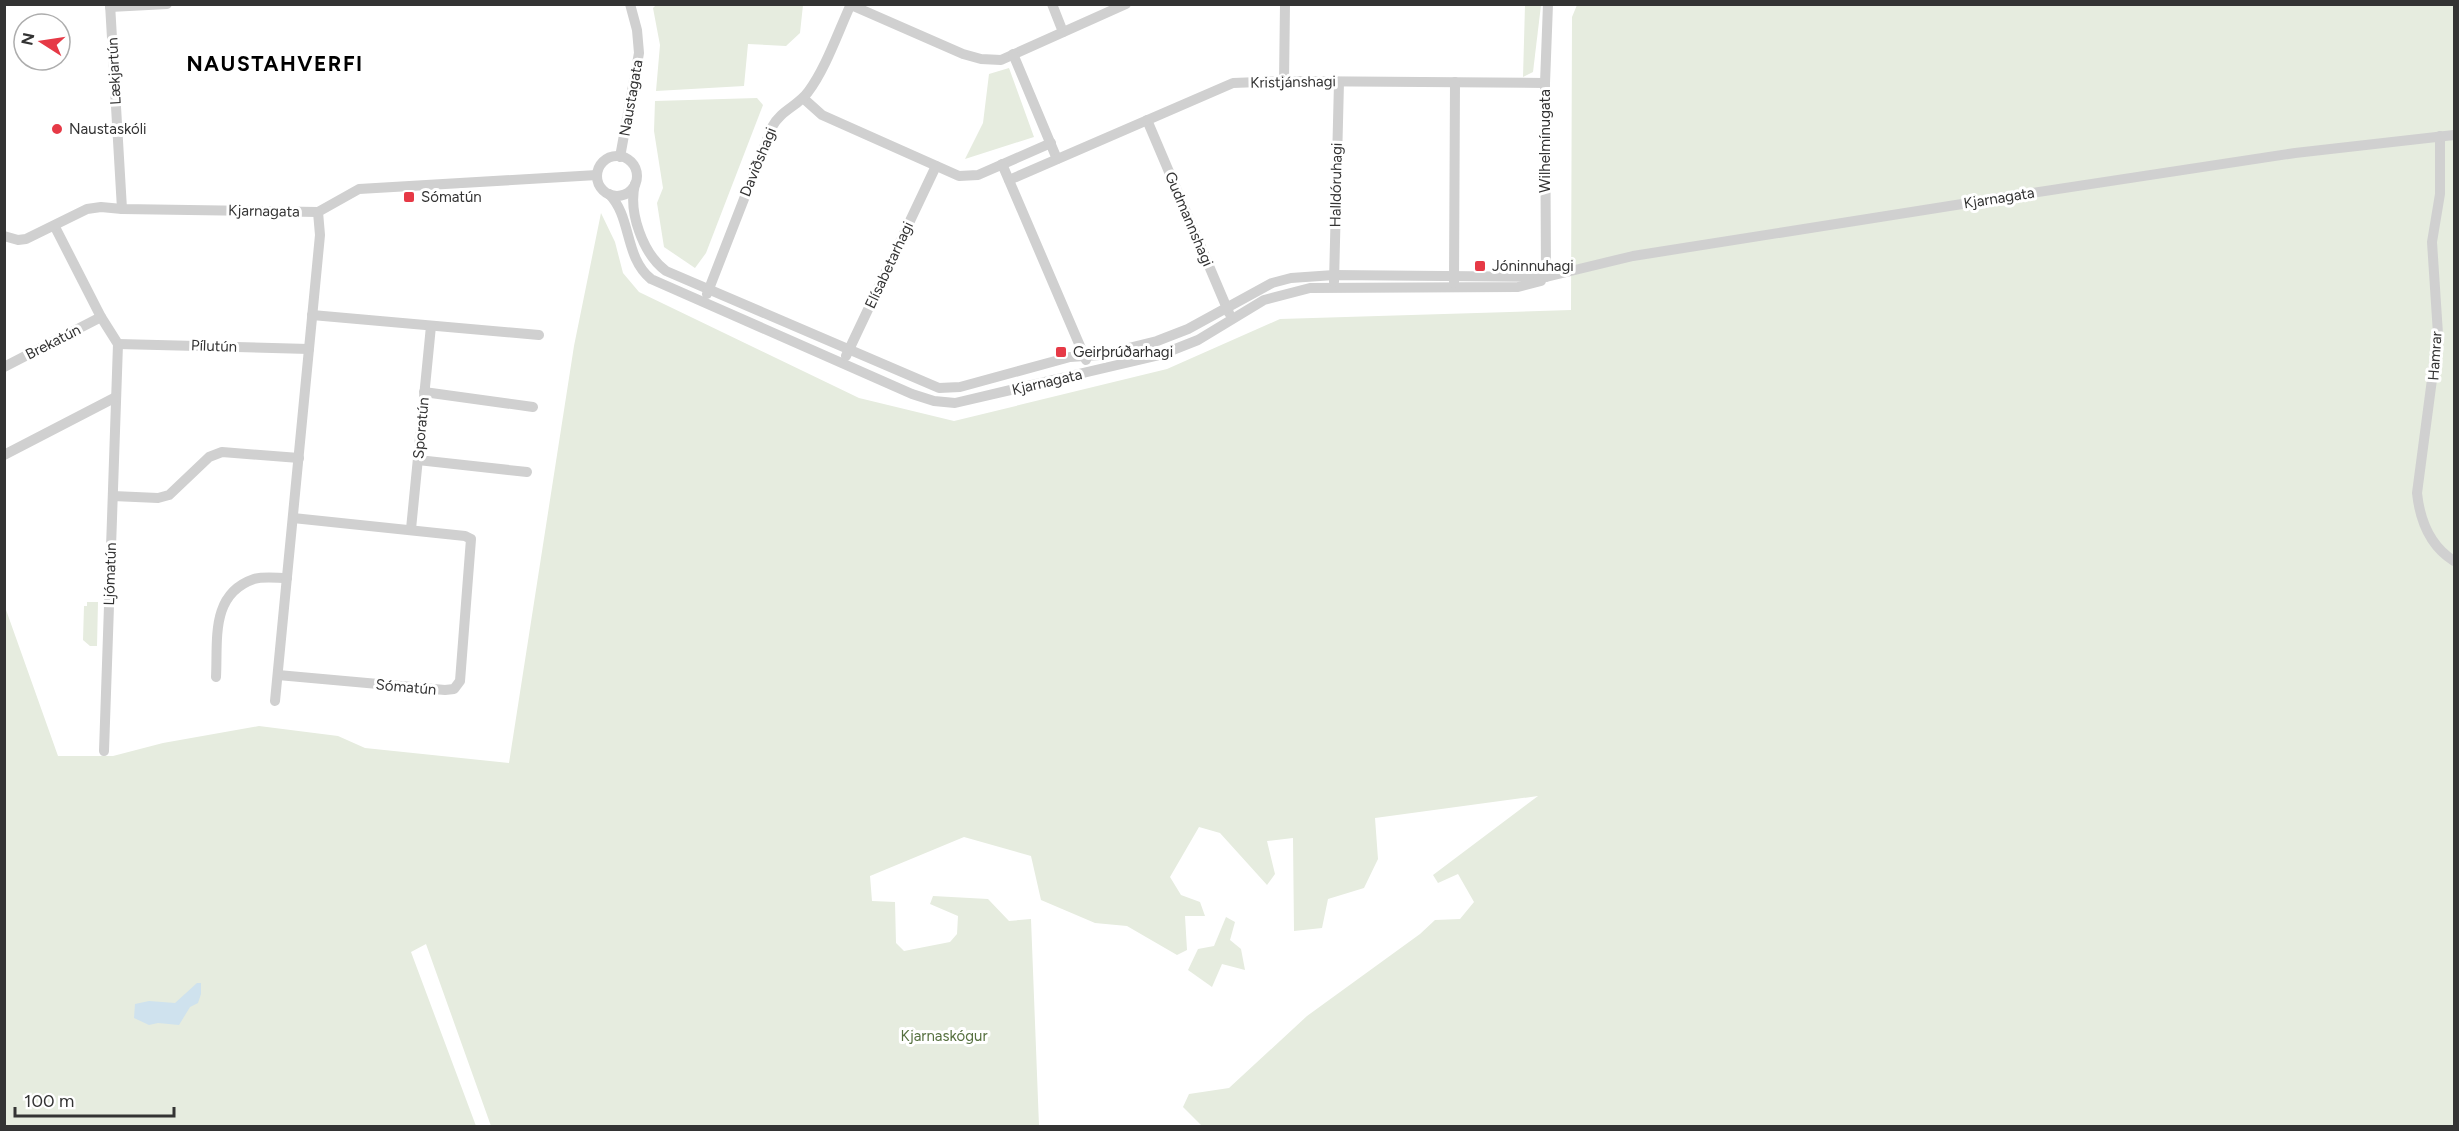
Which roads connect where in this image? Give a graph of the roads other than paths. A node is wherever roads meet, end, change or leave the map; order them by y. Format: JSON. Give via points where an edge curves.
{"nodes":[{"id":1,"x":167,"y":4,"type":"edge"},
{"id":2,"x":630,"y":4,"type":"edge"},
{"id":3,"x":1052,"y":4,"type":"edge"},
{"id":4,"x":1126,"y":4,"type":"edge"},
{"id":5,"x":1285,"y":4,"type":"edge"},
{"id":6,"x":1548,"y":4,"type":"edge"},
{"id":7,"x":851,"y":5,"type":"edge"},
{"id":8,"x":110,"y":6,"type":"edge"},
{"id":9,"x":1063,"y":32,"type":"junction"},
{"id":10,"x":1013,"y":54,"type":"junction"},
{"id":11,"x":1284,"y":81,"type":"junction"},
{"id":12,"x":1339,"y":82,"type":"junction"},
{"id":13,"x":1455,"y":82,"type":"junction"},
{"id":14,"x":1545,"y":83,"type":"junction"},
{"id":15,"x":803,"y":98,"type":"junction"},
{"id":16,"x":1147,"y":120,"type":"junction"},
{"id":17,"x":2454,"y":135,"type":"edge"},
{"id":18,"x":2440,"y":136,"type":"junction"},
{"id":19,"x":1051,"y":143,"type":"junction"},
{"id":20,"x":621,"y":157,"type":"junction"},
{"id":21,"x":1058,"y":159,"type":"junction"},
{"id":22,"x":1002,"y":165,"type":"junction"},
{"id":23,"x":936,"y":166,"type":"junction"},
{"id":24,"x":597,"y":175,"type":"junction"},
{"id":25,"x":1009,"y":180,"type":"junction"},
{"id":26,"x":635,"y":184,"type":"junction"},
{"id":27,"x":609,"y":194,"type":"junction"},
{"id":28,"x":122,"y":209,"type":"junction"},
{"id":29,"x":318,"y":212,"type":"junction"},
{"id":30,"x":55,"y":227,"type":"junction"},
{"id":31,"x":4,"y":236,"type":"edge"},
{"id":32,"x":1334,"y":275,"type":"junction"},
{"id":33,"x":1546,"y":277,"type":"junction"},
{"id":34,"x":1454,"y":282,"type":"junction"},
{"id":35,"x":1334,"y":288,"type":"junction"},
{"id":36,"x":709,"y":289,"type":"junction"},
{"id":37,"x":704,"y":303,"type":"junction"},
{"id":38,"x":1227,"y":308,"type":"junction"},
{"id":39,"x":312,"y":315,"type":"junction"},
{"id":40,"x":101,"y":317,"type":"junction"},
{"id":41,"x":1232,"y":319,"type":"junction"},
{"id":42,"x":431,"y":326,"type":"junction"},
{"id":43,"x":539,"y":335,"type":"dead end"},
{"id":44,"x":118,"y":344,"type":"junction"},
{"id":45,"x":309,"y":349,"type":"junction"},
{"id":46,"x":848,"y":351,"type":"junction"},
{"id":47,"x":1084,"y":356,"type":"junction"},
{"id":48,"x":842,"y":364,"type":"junction"},
{"id":49,"x":4,"y":367,"type":"edge"},
{"id":50,"x":1091,"y":372,"type":"junction"},
{"id":51,"x":424,"y":393,"type":"junction"},
{"id":52,"x":116,"y":397,"type":"junction"},
{"id":53,"x":533,"y":407,"type":"dead end"},
{"id":54,"x":4,"y":455,"type":"edge"},
{"id":55,"x":299,"y":458,"type":"junction"},
{"id":56,"x":418,"y":460,"type":"junction"},
{"id":57,"x":527,"y":472,"type":"dead end"},
{"id":58,"x":113,"y":495,"type":"junction"},
{"id":59,"x":293,"y":518,"type":"junction"},
{"id":60,"x":411,"y":529,"type":"junction"},
{"id":61,"x":2454,"y":561,"type":"edge"},
{"id":62,"x":287,"y":578,"type":"junction"},
{"id":63,"x":278,"y":675,"type":"junction"},
{"id":64,"x":216,"y":677,"type":"dead end"},
{"id":65,"x":275,"y":700,"type":"dead end"},
{"id":66,"x":104,"y":751,"type":"dead end"}],
"edges":[{"from":1,"to":8,"type":"street"},
{"from":2,"to":20,"type":"street","name":"Naustagata","via":[[639,52]]},
{"from":3,"to":9,"type":"street"},
{"from":4,"to":9,"type":"street"},
{"from":5,"to":11,"type":"street"},
{"from":6,"to":14,"type":"street","name":"Wilhelmínugata"},
{"from":7,"to":10,"type":"street","via":[[963,54],[1000,60]]},
{"from":7,"to":15,"type":"street","name":"Daviðshagi"},
{"from":8,"to":28,"type":"street","name":"Lækjartún"},
{"from":9,"to":10,"type":"street"},
{"from":10,"to":19,"type":"street"},
{"from":11,"to":12,"type":"street","name":"Kristjánshagi"},
{"from":11,"to":16,"type":"street","name":"Kristjánshagi","via":[[1233,83]]},
{"from":12,"to":13,"type":"street","name":"Kristjánshagi"},
{"from":12,"to":32,"type":"street","name":"Halldóruhagi"},
{"from":13,"to":14,"type":"street","name":"Kristjánshagi"},
{"from":13,"to":34,"type":"street"},
{"from":14,"to":33,"type":"street","name":"Wilhelmínugata"},
{"from":15,"to":23,"type":"street","via":[[822,115]]},
{"from":15,"to":36,"type":"street","name":"Daviðshagi","via":[[772,127]]},
{"from":16,"to":21,"type":"street","name":"Kristjánshagi"},
{"from":16,"to":38,"type":"street","name":"Gudmannshagi"},
{"from":17,"to":18,"type":"street","name":"Kjarnagata"},
{"from":18,"to":33,"type":"street","name":"Kjarnagata","via":[[2295,153],[2019,195],[1633,256]]},
{"from":18,"to":61,"type":"street","name":"Hamrar","via":[[2440,194],[2433,242],[2438,334],[2417,493],[2419,514],[2427,531]]},
{"from":19,"to":21,"type":"street"},
{"from":19,"to":22,"type":"street"},
{"from":20,"to":24,"type":"street","via":[[606,160]]},
{"from":20,"to":26,"type":"street","via":[[633,165]]},
{"from":21,"to":25,"type":"street","name":"Kristjánshagi"},
{"from":22,"to":23,"type":"street","via":[[966,177]]},
{"from":22,"to":25,"type":"street"},
{"from":23,"to":46,"type":"street","name":"Elísabetarhagi"},
{"from":24,"to":27,"type":"street","via":[[600,186]]},
{"from":24,"to":29,"type":"street","name":"Kjarnagata","via":[[359,189]]},
{"from":25,"to":47,"type":"street"},
{"from":26,"to":27,"type":"street","via":[[621,195]]},
{"from":26,"to":36,"type":"street","name":"Kjarnagata","via":[[633,205],[649,256],[666,271]]},
{"from":27,"to":37,"type":"street","name":"Kjarnagata","via":[[645,275]]},
{"from":28,"to":29,"type":"street","name":"Kjarnagata"},
{"from":28,"to":30,"type":"street","name":"Kjarnagata","via":[[87,209]]},
{"from":29,"to":39,"type":"street","via":[[320,236]]},
{"from":30,"to":31,"type":"street","name":"Kjarnagata","via":[[27,239]]},
{"from":30,"to":40,"type":"street"},
{"from":32,"to":34,"type":"street","name":"Kjarnagata"},
{"from":32,"to":35,"type":"street","name":"Halldóruhagi"},
{"from":32,"to":38,"type":"street","name":"Kjarnagata","via":[[1272,283]]},
{"from":33,"to":34,"type":"street","name":"Kjarnagata"},
{"from":34,"to":35,"type":"street","name":"Kjarnagata"},
{"from":35,"to":41,"type":"street","name":"Kjarnagata","via":[[1285,293]]},
{"from":36,"to":37,"type":"street","name":"Daviðshagi"},
{"from":36,"to":46,"type":"street","name":"Kjarnagata"},
{"from":37,"to":48,"type":"street","name":"Kjarnagata"},
{"from":38,"to":41,"type":"street","name":"Gudmannshagi"},
{"from":38,"to":47,"type":"street","name":"Kjarnagata","via":[[1157,341],[1100,356]]},
{"from":39,"to":42,"type":"street"},
{"from":39,"to":45,"type":"street"},
{"from":40,"to":44,"type":"street"},
{"from":40,"to":49,"type":"street","name":"Brekatún"},
{"from":41,"to":50,"type":"street","name":"Kjarnagata","via":[[1198,340],[1169,351]]},
{"from":42,"to":43,"type":"street"},
{"from":42,"to":51,"type":"street","name":"Sporatún"},
{"from":44,"to":45,"type":"street","name":"Pílutún"},
{"from":44,"to":52,"type":"street","name":"Ljómatún"},
{"from":45,"to":55,"type":"street"},
{"from":46,"to":47,"type":"street","name":"Kjarnagata","via":[[939,388],[960,387]]},
{"from":46,"to":48,"type":"street","name":"Elísabetarhagi"},
{"from":47,"to":50,"type":"street"},
{"from":48,"to":50,"type":"street","name":"Kjarnagata","via":[[912,394],[955,403]]},
{"from":51,"to":53,"type":"street"},
{"from":51,"to":56,"type":"street","name":"Sporatún"},
{"from":52,"to":54,"type":"street"},
{"from":52,"to":58,"type":"street","name":"Ljómatún"},
{"from":55,"to":58,"type":"street","via":[[222,452],[209,457],[169,495]]},
{"from":55,"to":59,"type":"street"},
{"from":56,"to":57,"type":"street"},
{"from":56,"to":60,"type":"street","name":"Sporatún"},
{"from":58,"to":66,"type":"street","name":"Ljómatún"},
{"from":59,"to":60,"type":"street","name":"Sómatún"},
{"from":59,"to":62,"type":"street"},
{"from":60,"to":63,"type":"street","name":"Sómatún","via":[[471,539],[460,681],[454,688]]},
{"from":62,"to":63,"type":"street"},
{"from":62,"to":64,"type":"street","via":[[256,578],[226,599],[219,618]]},
{"from":63,"to":65,"type":"street"}]}
